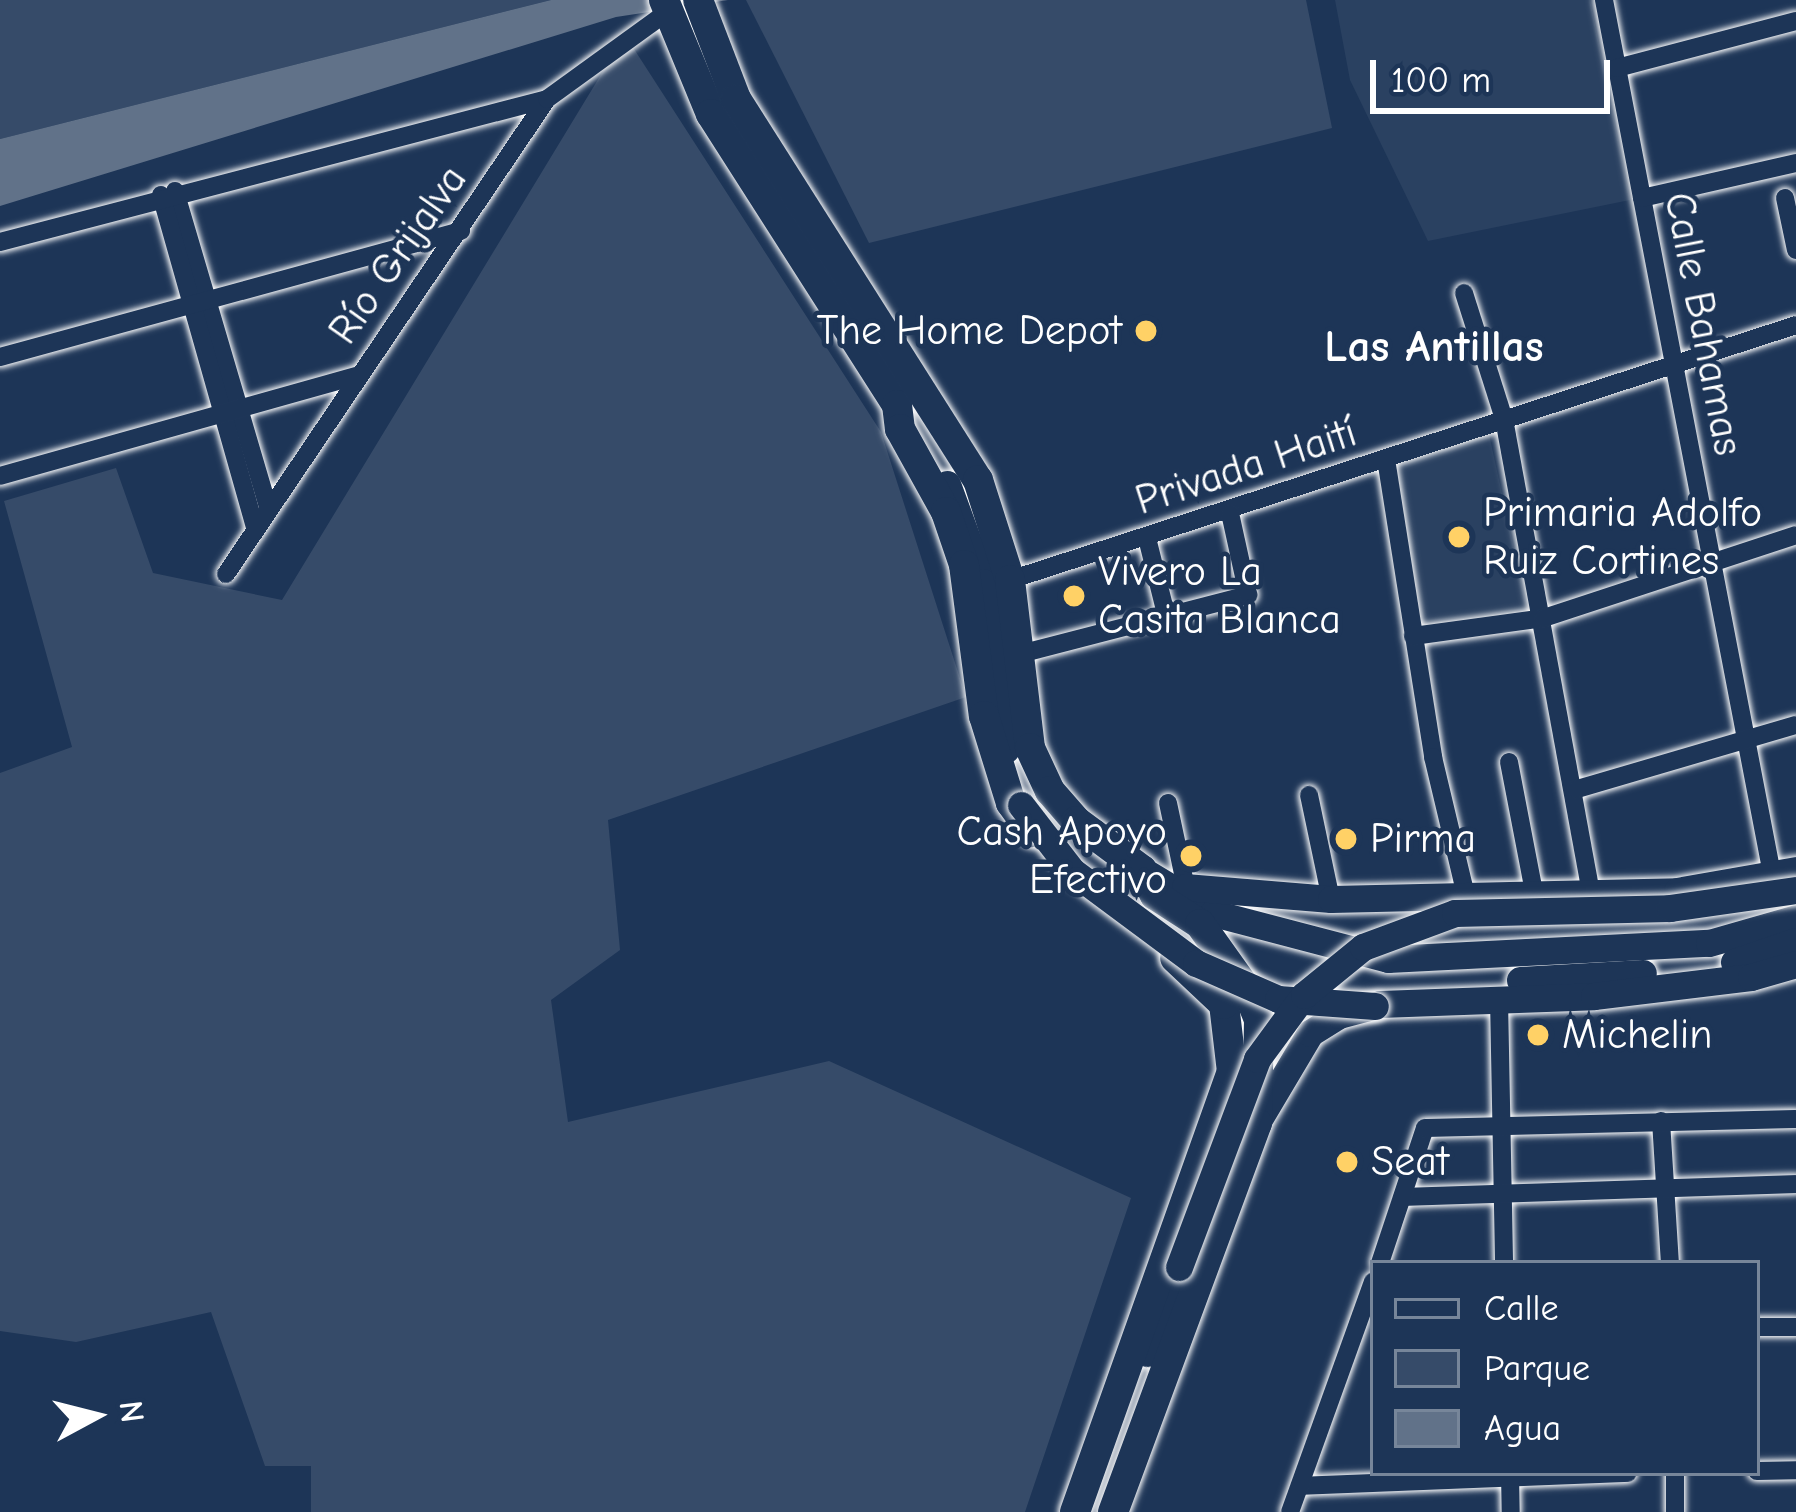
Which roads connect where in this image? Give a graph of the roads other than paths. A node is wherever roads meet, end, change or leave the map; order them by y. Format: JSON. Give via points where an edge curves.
{"nodes":[{"id":1,"x":1606,"y":0,"type":"edge"},
{"id":2,"x":666,"y":8,"type":"edge"},
{"id":3,"x":702,"y":14,"type":"edge"},
{"id":4,"x":1796,"y":21,"type":"edge"},
{"id":5,"x":1617,"y":68,"type":"junction"},
{"id":6,"x":548,"y":99,"type":"junction"},
{"id":7,"x":1796,"y":163,"type":"edge"},
{"id":8,"x":168,"y":193,"type":"junction"},
{"id":9,"x":1785,"y":198,"type":"dead end"},
{"id":10,"x":1644,"y":208,"type":"junction"},
{"id":11,"x":461,"y":231,"type":"junction"},
{"id":12,"x":0,"y":242,"type":"edge"},
{"id":13,"x":1796,"y":250,"type":"edge"},
{"id":14,"x":1463,"y":293,"type":"dead end"},
{"id":15,"x":197,"y":299,"type":"junction"},
{"id":16,"x":1796,"y":325,"type":"edge"},
{"id":17,"x":0,"y":357,"type":"edge"},
{"id":18,"x":1674,"y":364,"type":"junction"},
{"id":19,"x":359,"y":375,"type":"junction"},
{"id":20,"x":897,"y":405,"type":"junction"},
{"id":21,"x":229,"y":408,"type":"junction"},
{"id":22,"x":1504,"y":419,"type":"junction"},
{"id":23,"x":1386,"y":459,"type":"junction"},
{"id":24,"x":0,"y":476,"type":"edge"},
{"id":25,"x":268,"y":508,"type":"junction"},
{"id":26,"x":1230,"y":513,"type":"junction"},
{"id":27,"x":255,"y":528,"type":"junction"},
{"id":28,"x":1796,"y":535,"type":"edge"},
{"id":29,"x":1147,"y":538,"type":"junction"},
{"id":30,"x":1712,"y":562,"type":"junction"},
{"id":31,"x":226,"y":574,"type":"dead end"},
{"id":32,"x":1010,"y":580,"type":"junction"},
{"id":33,"x":1167,"y":617,"type":"junction"},
{"id":34,"x":1544,"y":618,"type":"junction"},
{"id":35,"x":1413,"y":636,"type":"junction"},
{"id":36,"x":1020,"y":654,"type":"junction"},
{"id":37,"x":1796,"y":724,"type":"edge"},
{"id":38,"x":1746,"y":740,"type":"junction"},
{"id":39,"x":1509,"y":762,"type":"dead end"},
{"id":40,"x":1577,"y":789,"type":"junction"},
{"id":41,"x":1309,"y":795,"type":"dead end"},
{"id":42,"x":1168,"y":803,"type":"dead end"},
{"id":43,"x":1140,"y":868,"type":"junction"},
{"id":44,"x":1788,"y":878,"type":"edge"},
{"id":45,"x":1186,"y":888,"type":"junction"},
{"id":46,"x":1534,"y":892,"type":"junction"},
{"id":47,"x":1591,"y":892,"type":"junction"},
{"id":48,"x":1452,"y":897,"type":"junction"},
{"id":49,"x":1331,"y":899,"type":"junction"},
{"id":50,"x":1114,"y":914,"type":"junction"},
{"id":51,"x":1796,"y":919,"type":"edge"},
{"id":52,"x":1796,"y":940,"type":"edge"},
{"id":53,"x":1442,"y":958,"type":"junction"},
{"id":54,"x":1796,"y":964,"type":"edge"},
{"id":55,"x":1796,"y":976,"type":"edge"},
{"id":56,"x":1751,"y":977,"type":"junction"},
{"id":57,"x":1499,"y":999,"type":"junction"},
{"id":58,"x":1375,"y":1006,"type":"junction"},
{"id":59,"x":1796,"y":1119,"type":"edge"},
{"id":60,"x":1660,"y":1121,"type":"junction"},
{"id":61,"x":1257,"y":1123,"type":"junction"},
{"id":62,"x":1499,"y":1124,"type":"junction"},
{"id":63,"x":1796,"y":1184,"type":"edge"},
{"id":64,"x":1670,"y":1187,"type":"junction"},
{"id":65,"x":1501,"y":1191,"type":"junction"},
{"id":66,"x":1403,"y":1197,"type":"junction"},
{"id":67,"x":1381,"y":1260,"type":"edge"},
{"id":68,"x":1504,"y":1260,"type":"edge"},
{"id":69,"x":1670,"y":1260,"type":"edge"},
{"id":70,"x":1370,"y":1300,"type":"edge"},
{"id":71,"x":1760,"y":1327,"type":"edge"},
{"id":72,"x":1796,"y":1327,"type":"edge"},
{"id":73,"x":1364,"y":1335,"type":"edge"},
{"id":74,"x":1796,"y":1470,"type":"edge"},
{"id":75,"x":1760,"y":1471,"type":"edge"},
{"id":76,"x":1491,"y":1476,"type":"edge"},
{"id":77,"x":1510,"y":1476,"type":"edge"},
{"id":78,"x":1675,"y":1476,"type":"edge"},
{"id":79,"x":1300,"y":1486,"type":"junction"},
{"id":80,"x":1075,"y":1512,"type":"edge"},
{"id":81,"x":1088,"y":1512,"type":"edge"},
{"id":82,"x":1113,"y":1512,"type":"edge"},
{"id":83,"x":1290,"y":1512,"type":"edge"},
{"id":84,"x":1511,"y":1512,"type":"edge"},
{"id":85,"x":1675,"y":1512,"type":"edge"}],
"edges":[{"from":1,"to":5,"type":"street","name":"Calle Bahamas"},
{"from":2,"to":6,"type":"street","name":"Río Grijalva"},
{"from":2,"to":20,"type":"main road","via":[[711,114]]},
{"from":3,"to":32,"type":"main road","via":[[736,99],[963,452]]},
{"from":4,"to":5,"type":"street"},
{"from":5,"to":10,"type":"street","name":"Calle Bahamas"},
{"from":6,"to":8,"type":"street"},
{"from":6,"to":11,"type":"street","name":"Río Grijalva"},
{"from":7,"to":10,"type":"street"},
{"from":8,"to":12,"type":"street"},
{"from":8,"to":15,"type":"street"},
{"from":9,"to":13,"type":"street"},
{"from":10,"to":18,"type":"street","name":"Calle Bahamas"},
{"from":11,"to":15,"type":"street"},
{"from":11,"to":19,"type":"street","name":"Río Grijalva"},
{"from":14,"to":22,"type":"street"},
{"from":15,"to":17,"type":"street"},
{"from":15,"to":21,"type":"street"},
{"from":16,"to":18,"type":"street","name":"Privada Haití"},
{"from":18,"to":22,"type":"street","name":"Privada Haití"},
{"from":18,"to":30,"type":"street","name":"Calle Bahamas"},
{"from":19,"to":21,"type":"street"},
{"from":19,"to":25,"type":"street","name":"Río Grijalva"},
{"from":20,"to":50,"type":"main road","via":[[899,429],[946,512],[964,565],[984,716],[1011,803],[1080,888]]},
{"from":20,"to":58,"type":"main road","bridge":true,"via":[[975,544],[1002,738],[1021,805],[1072,871],[1213,972],[1278,999]]},
{"from":21,"to":24,"type":"street"},
{"from":21,"to":25,"type":"street"},
{"from":21,"to":27,"type":"street"},
{"from":22,"to":23,"type":"street","name":"Privada Haití"},
{"from":22,"to":34,"type":"street"},
{"from":23,"to":26,"type":"street","name":"Privada Haití"},
{"from":23,"to":35,"type":"street"},
{"from":25,"to":27,"type":"street","name":"Río Grijalva"},
{"from":26,"to":29,"type":"street","name":"Privada Haití"},
{"from":26,"to":33,"type":"street","via":[[1248,595]]},
{"from":27,"to":31,"type":"street","name":"Río Grijalva"},
{"from":28,"to":30,"type":"street"},
{"from":29,"to":32,"type":"street","name":"Privada Haití"},
{"from":29,"to":33,"type":"street"},
{"from":30,"to":34,"type":"street"},
{"from":30,"to":38,"type":"street","name":"Calle Bahamas"},
{"from":32,"to":36,"type":"main road"},
{"from":33,"to":36,"type":"street"},
{"from":34,"to":35,"type":"street"},
{"from":34,"to":40,"type":"street"},
{"from":35,"to":48,"type":"street"},
{"from":36,"to":43,"type":"main road","via":[[1021,708],[1050,791]]},
{"from":37,"to":38,"type":"street"},
{"from":38,"to":40,"type":"street"},
{"from":38,"to":44,"type":"street","name":"Calle Bahamas"},
{"from":39,"to":46,"type":"street"},
{"from":40,"to":47,"type":"street"},
{"from":41,"to":49,"type":"street"},
{"from":42,"to":45,"type":"street"},
{"from":43,"to":45,"type":"main road"},
{"from":43,"to":50,"type":"main road"},
{"from":43,"to":53,"type":"main road","via":[[1214,913],[1314,944],[1388,959]]},
{"from":43,"to":61,"type":"main road","via":[[1155,895],[1200,924],[1247,990],[1258,1020]]},
{"from":44,"to":47,"type":"main road"},
{"from":44,"to":81,"type":"main road","bridge":true,"via":[[1670,908],[1455,913],[1363,947],[1304,995],[1257,1060]]},
{"from":45,"to":49,"type":"main road"},
{"from":46,"to":47,"type":"main road"},
{"from":46,"to":48,"type":"main road"},
{"from":48,"to":49,"type":"main road"},
{"from":48,"to":53,"type":"main road"},
{"from":50,"to":80,"type":"main road","via":[[1206,980],[1224,1004],[1232,1072]]},
{"from":51,"to":53,"type":"main road","via":[[1709,943]]},
{"from":52,"to":58,"type":"main road","via":[[1701,970],[1433,986]]},
{"from":54,"to":56,"type":"main road"},
{"from":55,"to":56,"type":"street"},
{"from":56,"to":57,"type":"main road"},
{"from":57,"to":58,"type":"main road"},
{"from":57,"to":62,"type":"street"},
{"from":58,"to":61,"type":"main road","via":[[1310,1033]]},
{"from":59,"to":60,"type":"street"},
{"from":60,"to":62,"type":"street"},
{"from":60,"to":64,"type":"street"},
{"from":61,"to":82,"type":"main road"},
{"from":62,"to":65,"type":"street"},
{"from":62,"to":66,"type":"street","via":[[1425,1128]]},
{"from":63,"to":64,"type":"street"},
{"from":64,"to":65,"type":"street"},
{"from":64,"to":69,"type":"street"},
{"from":65,"to":66,"type":"street"},
{"from":65,"to":68,"type":"street"},
{"from":66,"to":67,"type":"street"},
{"from":70,"to":73,"type":"street"},
{"from":71,"to":72,"type":"street"},
{"from":73,"to":79,"type":"street"},
{"from":74,"to":75,"type":"street"},
{"from":76,"to":79,"type":"street"},
{"from":77,"to":84,"type":"street"},
{"from":78,"to":85,"type":"street"},
{"from":79,"to":83,"type":"street"}]}
